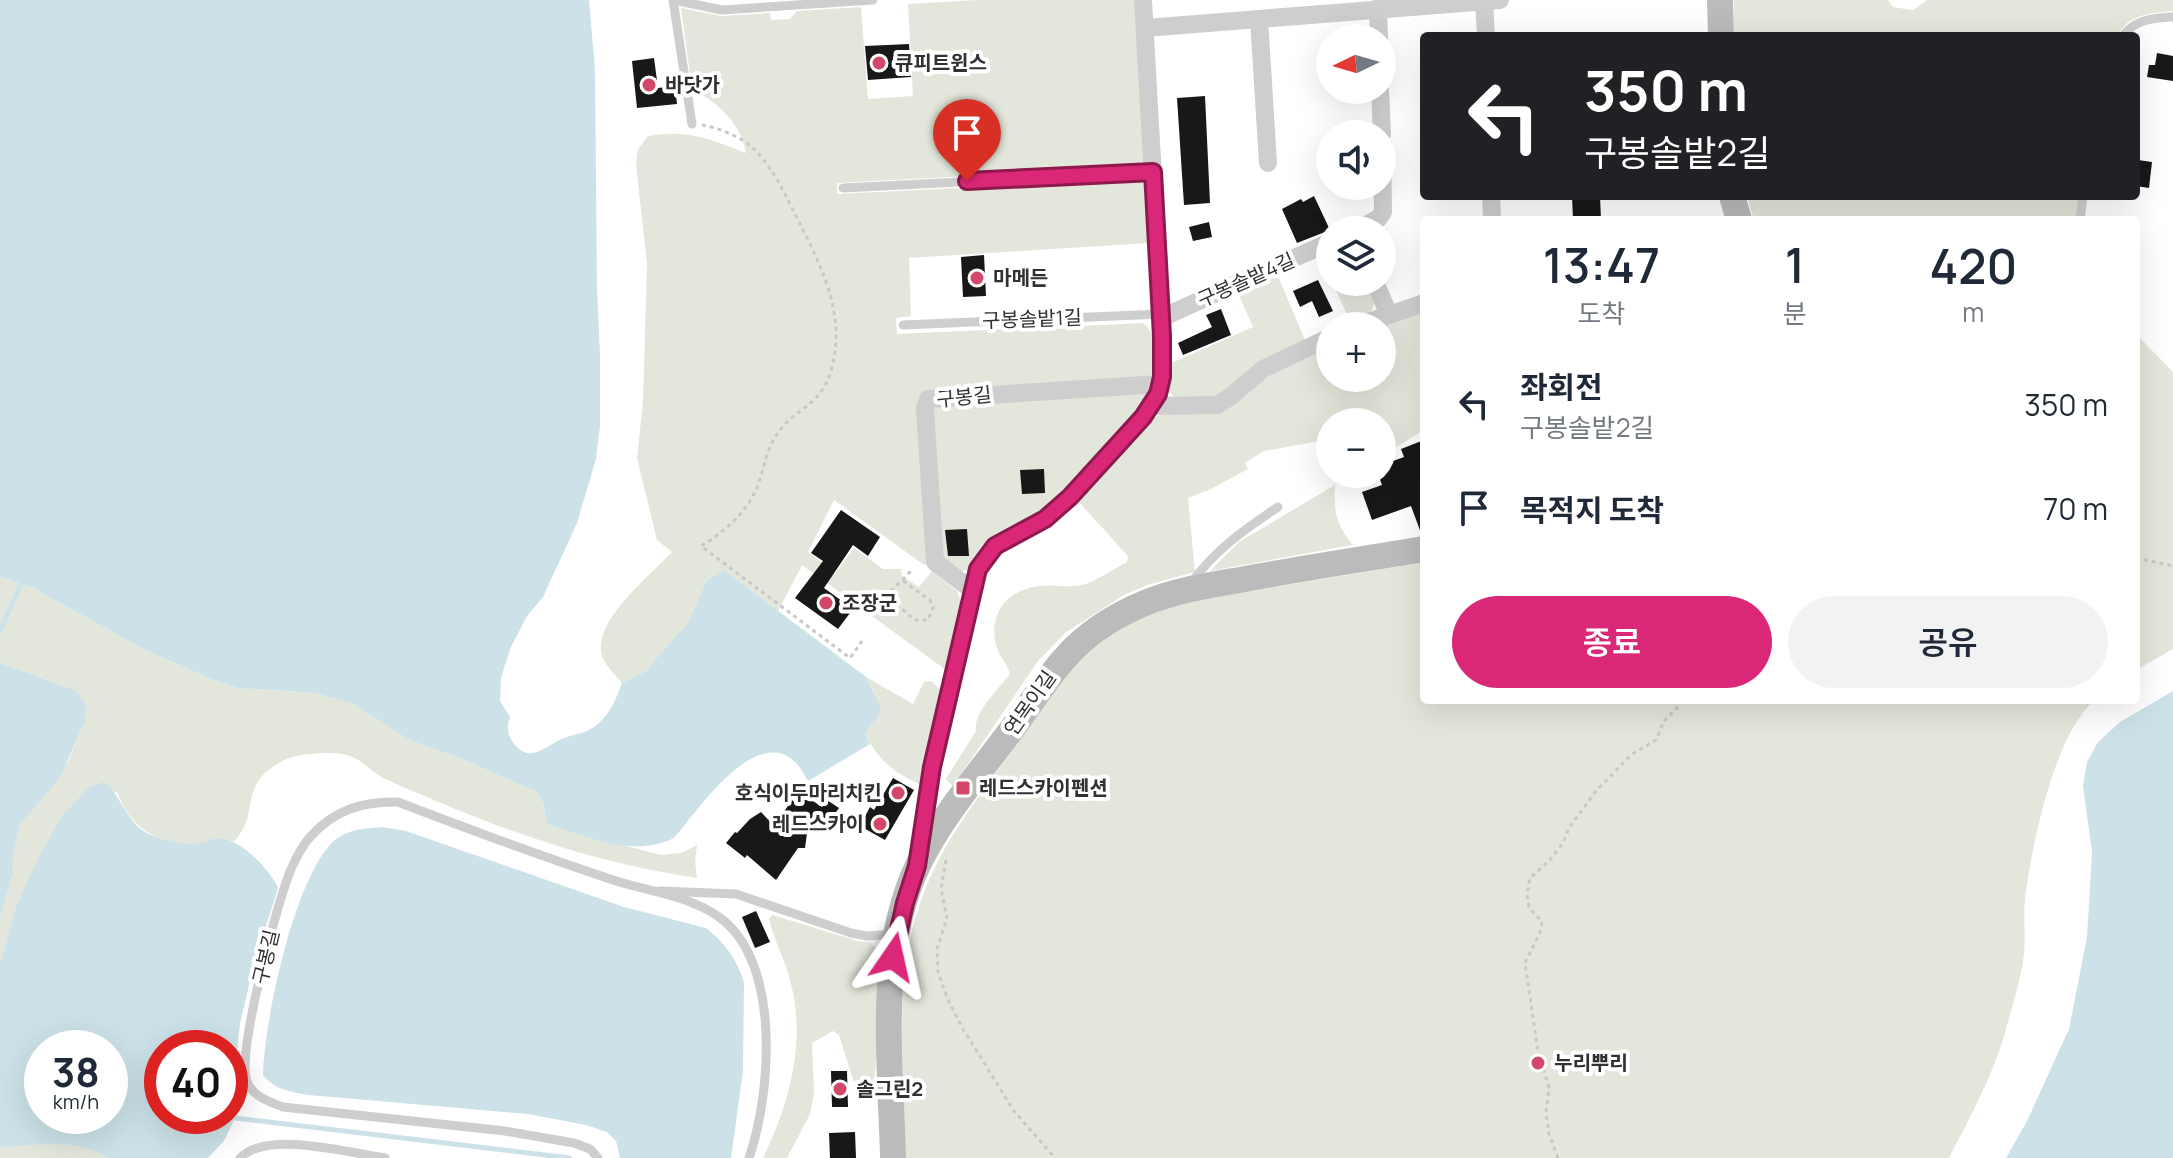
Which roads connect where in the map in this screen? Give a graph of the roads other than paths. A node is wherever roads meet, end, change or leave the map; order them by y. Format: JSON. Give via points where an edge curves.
{"nodes":[{"id":1,"x":674,"y":0,"type":"edge"},
{"id":2,"x":873,"y":0,"type":"edge"},
{"id":3,"x":1143,"y":0,"type":"edge"},
{"id":4,"x":1500,"y":0,"type":"edge"},
{"id":5,"x":1720,"y":0,"type":"edge"},
{"id":6,"x":1484,"y":1,"type":"edge"},
{"id":7,"x":1378,"y":8,"type":"junction"},
{"id":8,"x":2173,"y":17,"type":"edge"},
{"id":9,"x":1259,"y":19,"type":"junction"},
{"id":10,"x":1379,"y":24,"type":"edge"},
{"id":11,"x":1145,"y":28,"type":"junction"},
{"id":12,"x":1486,"y":32,"type":"edge"},
{"id":13,"x":1721,"y":32,"type":"edge"},
{"id":14,"x":2127,"y":32,"type":"edge"},
{"id":15,"x":692,"y":124,"type":"road end"},
{"id":16,"x":1268,"y":163,"type":"dead end"},
{"id":17,"x":1153,"y":172,"type":"junction"},
{"id":18,"x":843,"y":188,"type":"dead end"},
{"id":19,"x":1316,"y":248,"type":"edge"},
{"id":20,"x":1420,"y":304,"type":"edge"},
{"id":21,"x":1396,"y":313,"type":"edge"},
{"id":22,"x":1161,"y":316,"type":"junction"},
{"id":23,"x":903,"y":325,"type":"dead end"},
{"id":24,"x":1316,"y":344,"type":"edge"},
{"id":25,"x":1160,"y":384,"type":"junction"},
{"id":26,"x":1152,"y":406,"type":"junction"},
{"id":27,"x":1278,"y":507,"type":"dead end"},
{"id":28,"x":1420,"y":550,"type":"edge"},
{"id":29,"x":972,"y":590,"type":"junction"},
{"id":30,"x":1186,"y":590,"type":"junction"},
{"id":31,"x":917,"y":866,"type":"junction"},
{"id":32,"x":650,"y":891,"type":"junction"},
{"id":33,"x":897,"y":933,"type":"junction"},
{"id":34,"x":240,"y":1158,"type":"edge"},
{"id":35,"x":385,"y":1158,"type":"edge"},
{"id":36,"x":598,"y":1158,"type":"edge"},
{"id":37,"x":749,"y":1158,"type":"edge"},
{"id":38,"x":893,"y":1158,"type":"edge"}],
"edges":[{"from":1,"to":2,"type":"lane","via":[[722,10]]},
{"from":1,"to":15,"type":"lane"},
{"from":3,"to":11,"type":"street"},
{"from":4,"to":6,"type":"street"},
{"from":5,"to":13,"type":"street"},
{"from":6,"to":7,"type":"street"},
{"from":6,"to":12,"type":"street"},
{"from":7,"to":9,"type":"street"},
{"from":7,"to":10,"type":"street"},
{"from":8,"to":14,"type":"lane","via":[[2147,19]]},
{"from":9,"to":11,"type":"street"},
{"from":9,"to":16,"type":"street"},
{"from":11,"to":17,"type":"street"},
{"from":17,"to":18,"type":"lane"},
{"from":17,"to":22,"type":"street"},
{"from":19,"to":22,"type":"street","name":"구봉솔밭4길"},
{"from":20,"to":21,"type":"street"},
{"from":22,"to":23,"type":"lane","name":"구봉솔밭1길"},
{"from":22,"to":25,"type":"street"},
{"from":24,"to":26,"type":"street","via":[[1263,369],[1217,405]]},
{"from":25,"to":26,"type":"street"},
{"from":25,"to":29,"type":"street","name":"구봉길","via":[[928,399],[935,562]]},
{"from":26,"to":29,"type":"street","via":[[1056,510],[995,546],[978,569]]},
{"from":27,"to":30,"type":"lane","via":[[1218,551]]},
{"from":28,"to":30,"type":"street","name":"연목이길"},
{"from":29,"to":31,"type":"street","via":[[927,794]]},
{"from":30,"to":31,"type":"street","name":"연목이길","via":[[1126,611],[1063,658]]},
{"from":31,"to":33,"type":"street"},
{"from":32,"to":33,"type":"lane","name":"구봉길","via":[[736,894],[851,933]]},
{"from":32,"to":36,"type":"lane","name":"구봉길","via":[[398,802],[352,808],[329,819],[308,839],[292,867],[248,1039],[246,1078],[263,1100],[386,1120],[505,1131],[574,1143]]},
{"from":32,"to":37,"type":"lane","name":"구봉길","via":[[720,918],[743,943],[757,976],[767,1020],[765,1076]]},
{"from":33,"to":38,"type":"street","via":[[891,998]]},
{"from":34,"to":35,"type":"lane","via":[[263,1145],[284,1143]]}]}
